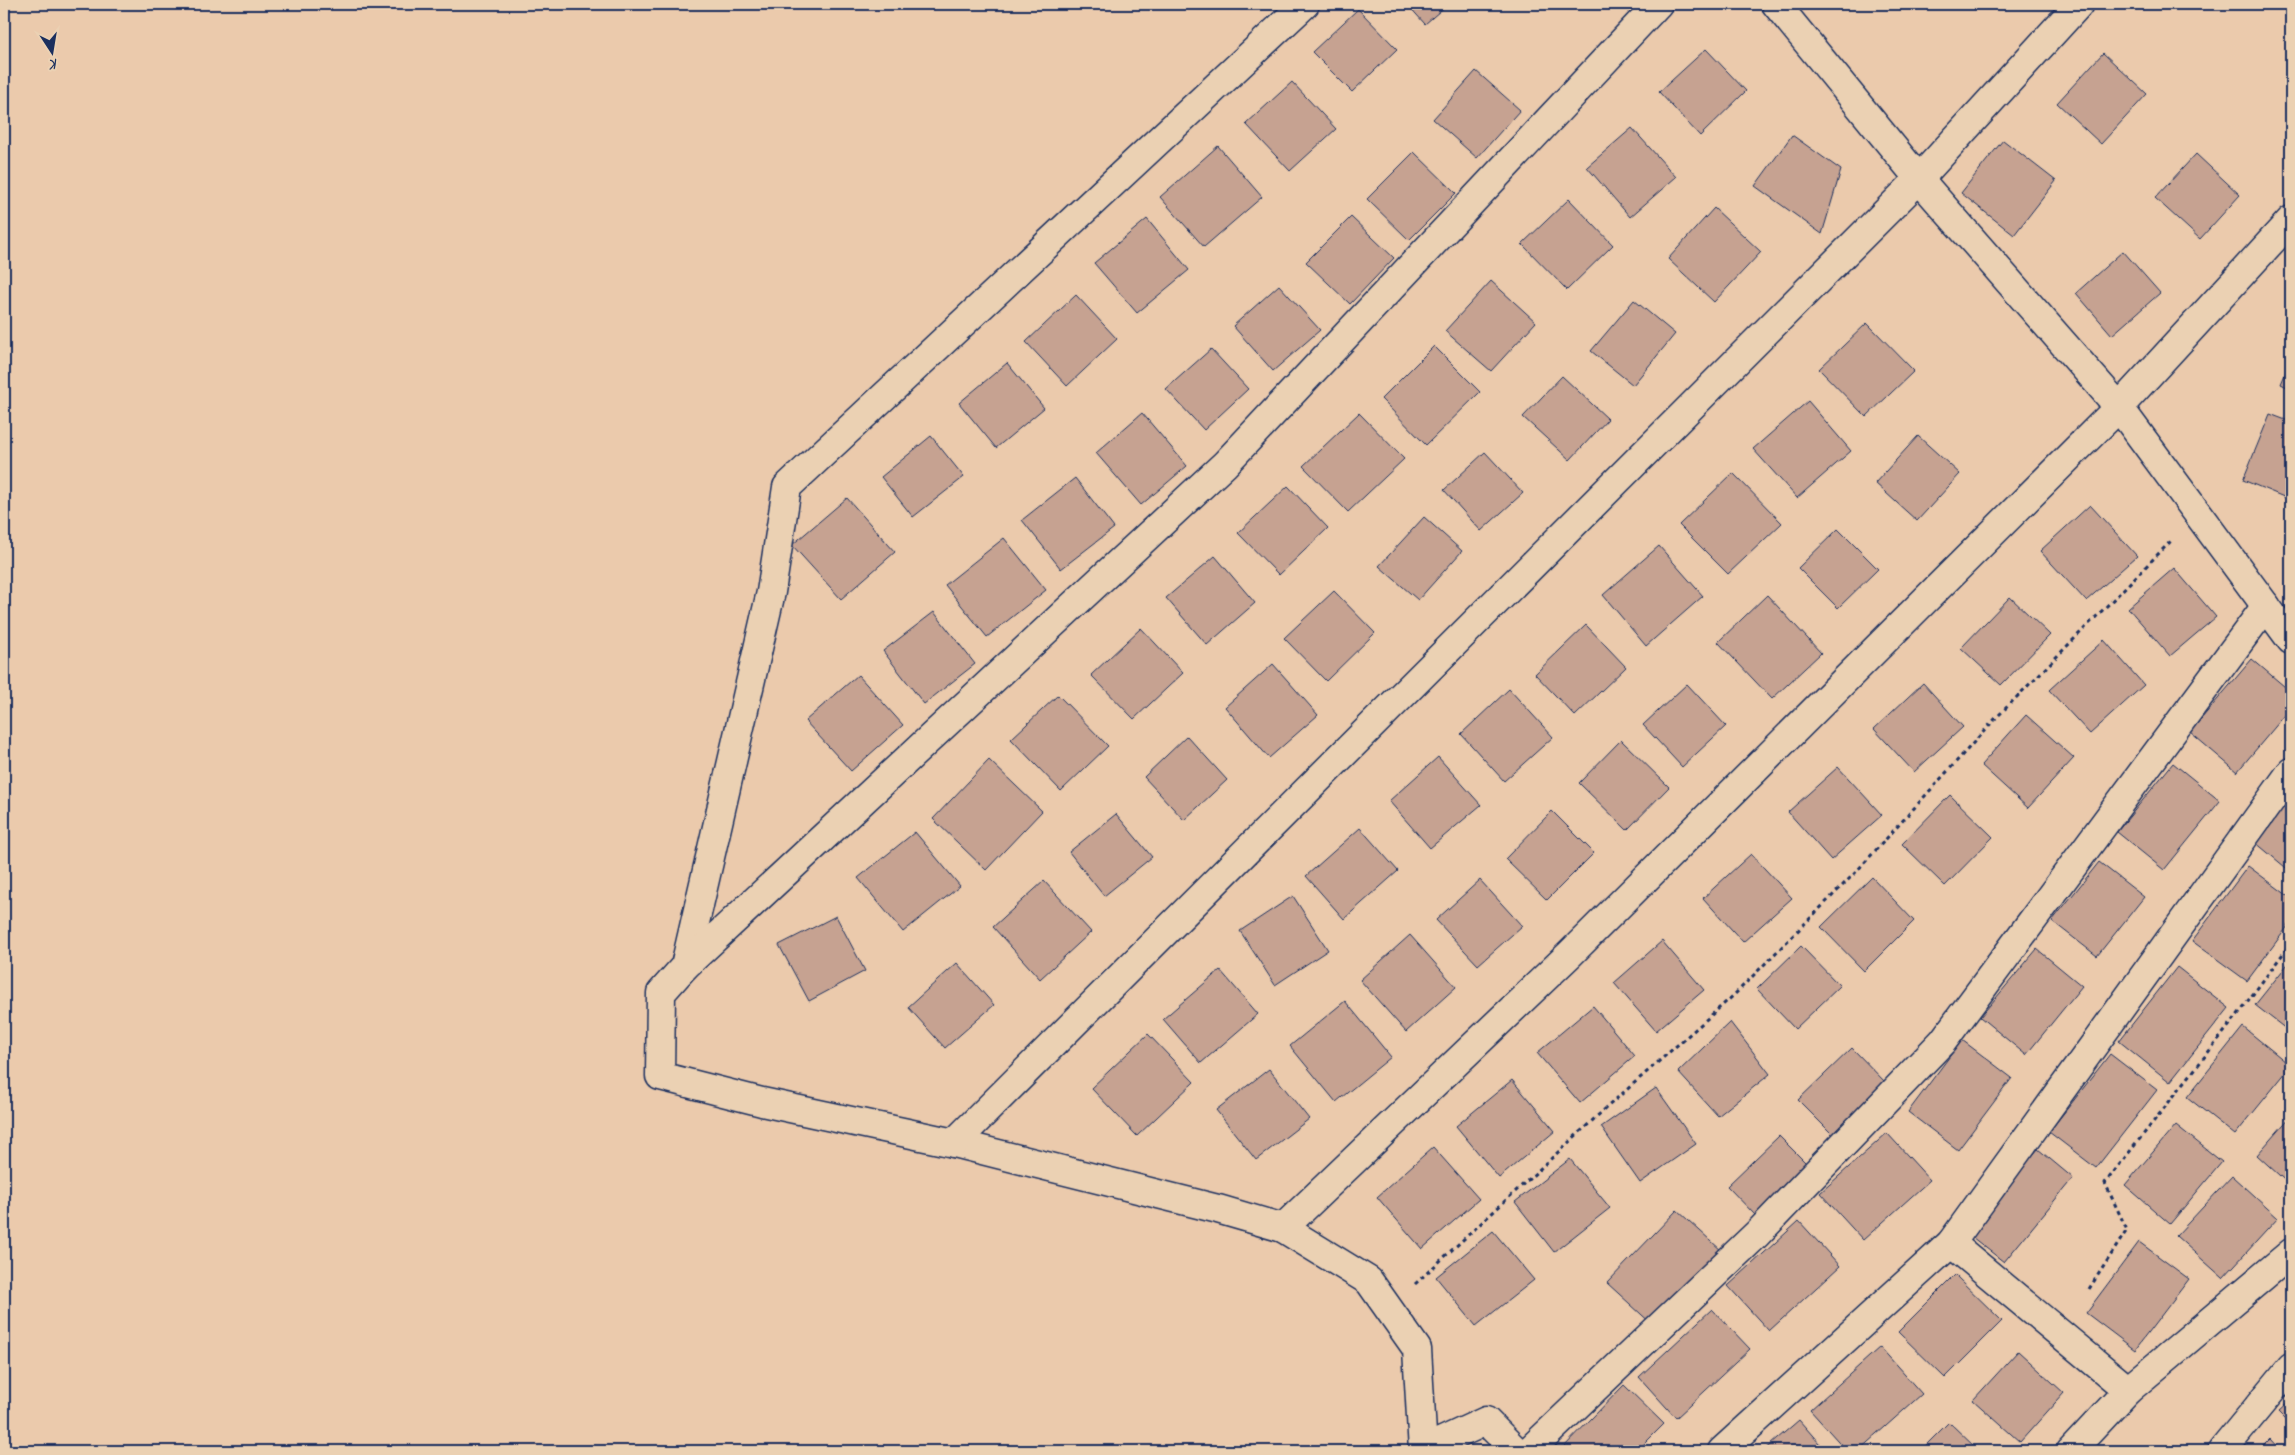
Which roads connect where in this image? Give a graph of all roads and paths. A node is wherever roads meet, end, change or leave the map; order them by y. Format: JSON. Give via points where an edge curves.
{"nodes":[{"id":1,"x":1305,"y":4,"type":"edge"},
{"id":2,"x":1658,"y":4,"type":"edge"},
{"id":3,"x":1776,"y":4,"type":"edge"},
{"id":4,"x":2079,"y":4,"type":"edge"},
{"id":5,"x":1919,"y":179,"type":"junction"},
{"id":6,"x":2291,"y":220,"type":"edge"},
{"id":7,"x":2119,"y":407,"type":"junction"},
{"id":8,"x":2198,"y":513,"type":"junction"},
{"id":9,"x":2266,"y":606,"type":"junction"},
{"id":10,"x":2291,"y":640,"type":"edge"},
{"id":11,"x":2291,"y":772,"type":"edge"},
{"id":12,"x":2291,"y":943,"type":"edge"},
{"id":13,"x":685,"y":966,"type":"junction"},
{"id":14,"x":954,"y":1143,"type":"junction"},
{"id":15,"x":1283,"y":1228,"type":"junction"},
{"id":16,"x":1951,"y":1243,"type":"junction"},
{"id":17,"x":2291,"y":1253,"type":"edge"},
{"id":18,"x":2089,"y":1289,"type":"dead end"},
{"id":19,"x":1388,"y":1308,"type":"junction"},
{"id":20,"x":2291,"y":1367,"type":"edge"},
{"id":21,"x":2128,"y":1390,"type":"junction"},
{"id":22,"x":1423,"y":1451,"type":"edge"},
{"id":23,"x":1516,"y":1451,"type":"edge"},
{"id":24,"x":1529,"y":1451,"type":"edge"},
{"id":25,"x":1722,"y":1451,"type":"edge"},
{"id":26,"x":2071,"y":1451,"type":"edge"},
{"id":27,"x":2222,"y":1451,"type":"edge"}],
"edges":[{"from":1,"to":13,"type":"street","via":[[786,487],[771,592]]},
{"from":2,"to":13,"type":"street","via":[[1225,464]]},
{"from":3,"to":5,"type":"street"},
{"from":4,"to":5,"type":"street"},
{"from":5,"to":7,"type":"street"},
{"from":5,"to":14,"type":"street"},
{"from":6,"to":7,"type":"street"},
{"from":7,"to":8,"type":"street"},
{"from":7,"to":15,"type":"street","via":[[1570,954]]},
{"from":8,"to":9,"type":"street"},
{"from":8,"to":19,"type":"path","via":[[1995,719],[1856,872],[1734,995]]},
{"from":9,"to":10,"type":"street"},
{"from":9,"to":24,"type":"street","via":[[1943,1041],[1757,1234]]},
{"from":11,"to":16,"type":"street"},
{"from":12,"to":18,"type":"path","via":[[2105,1183],[2126,1230]]},
{"from":13,"to":14,"type":"street","via":[[661,993],[660,1076],[762,1102]]},
{"from":14,"to":15,"type":"street"},
{"from":15,"to":19,"type":"street","via":[[1369,1281]]},
{"from":16,"to":21,"type":"street"},
{"from":16,"to":25,"type":"street"},
{"from":17,"to":21,"type":"street"},
{"from":19,"to":22,"type":"street","via":[[1417,1349]]},
{"from":20,"to":27,"type":"street"},
{"from":21,"to":26,"type":"street"},
{"from":22,"to":23,"type":"street","via":[[1486,1421]]}]}
